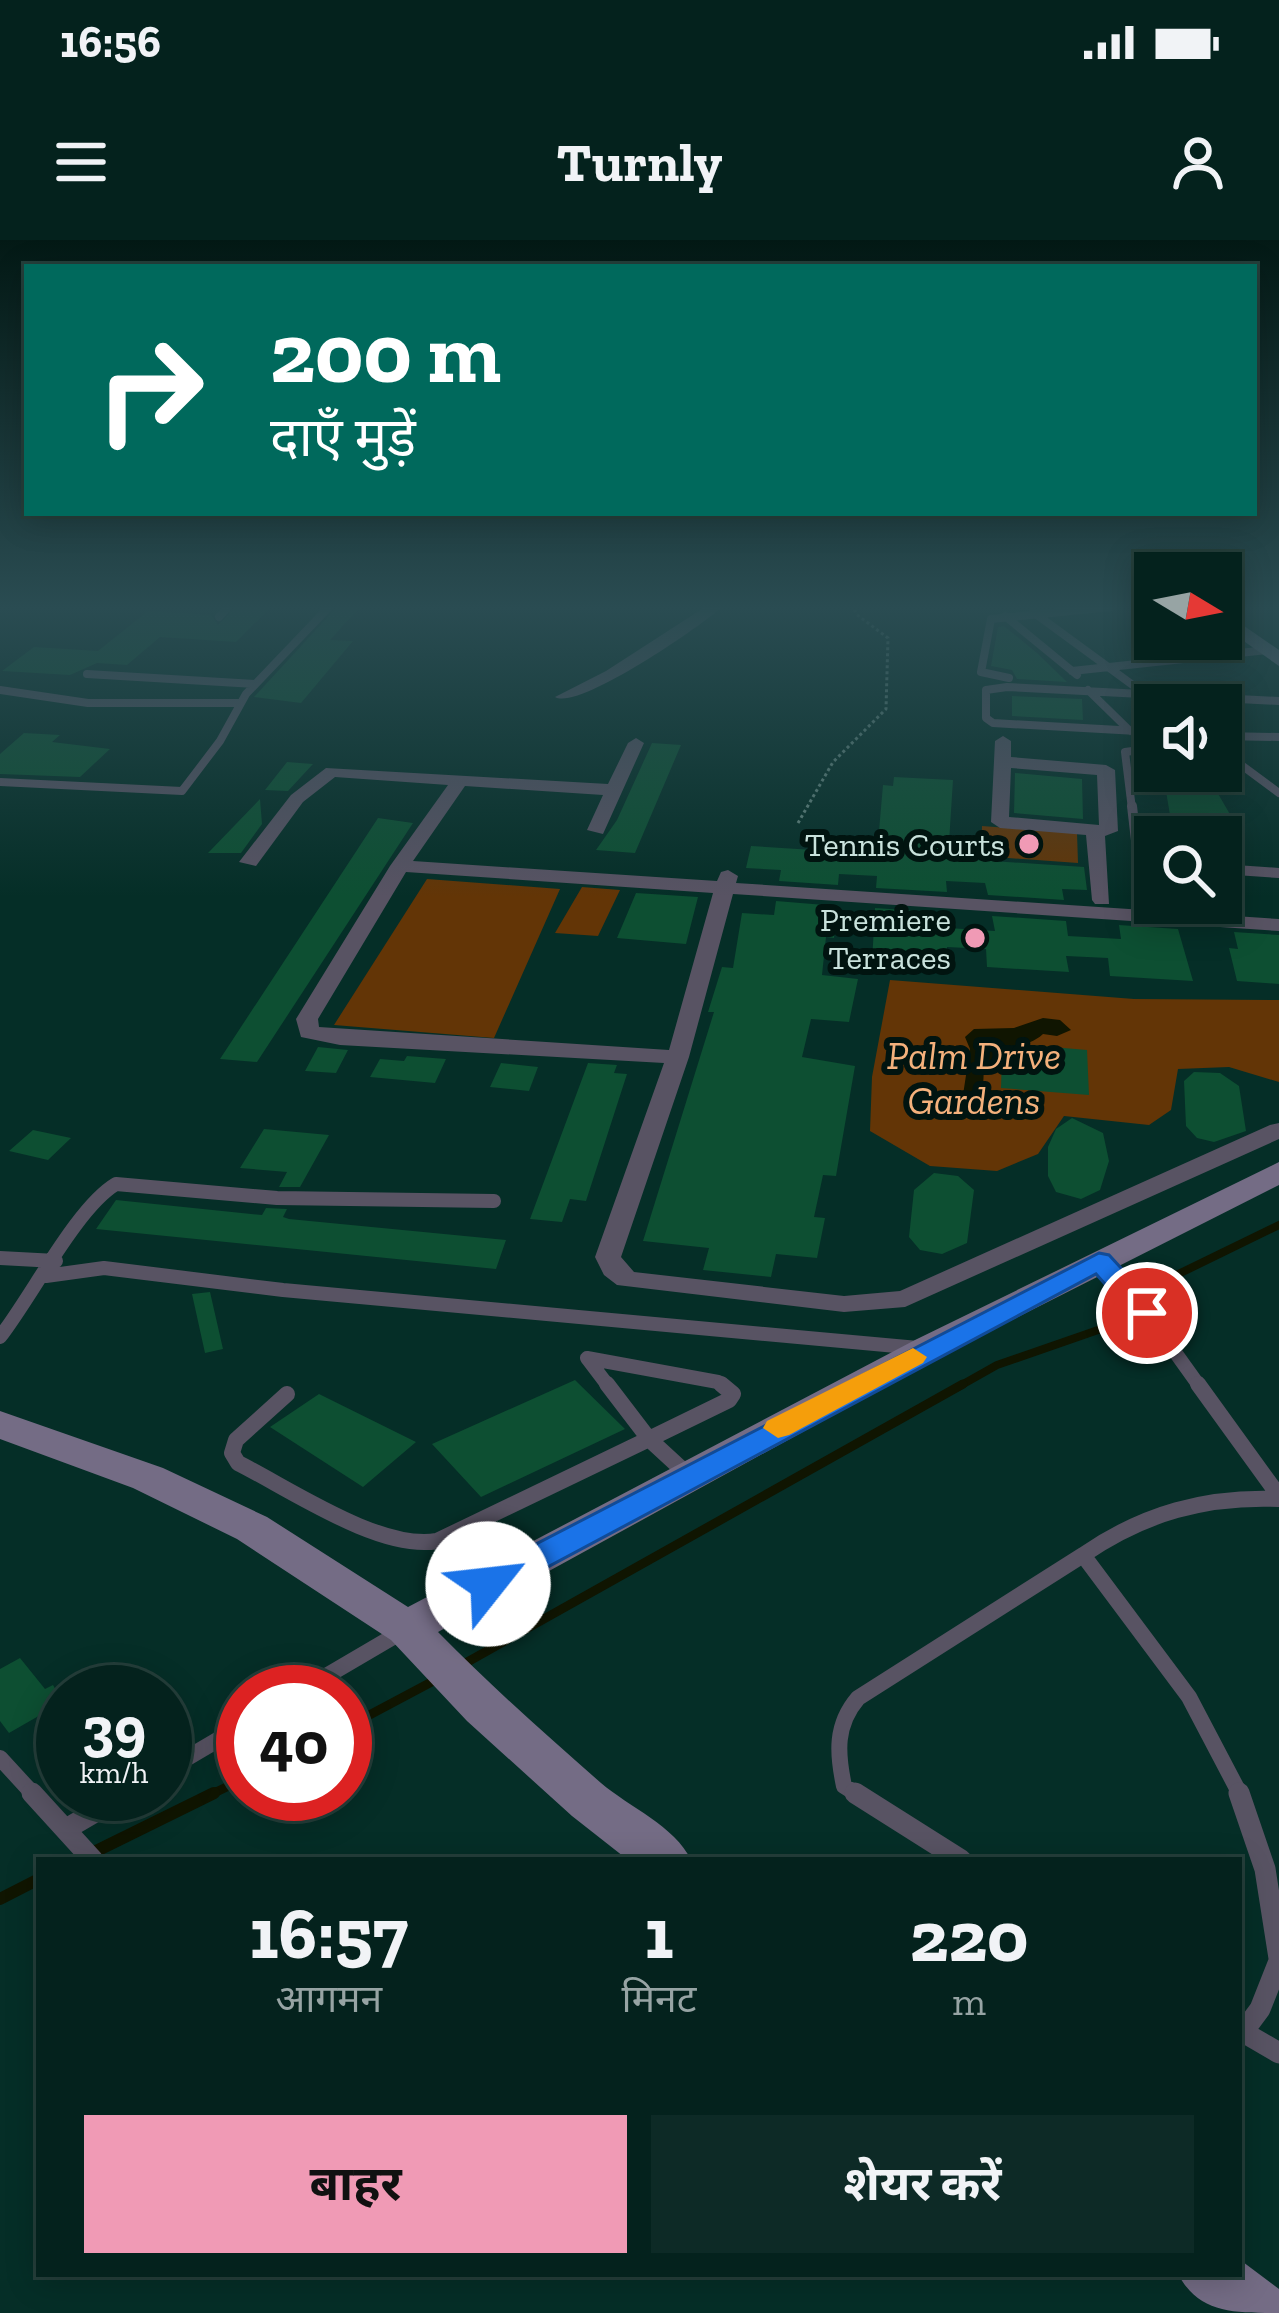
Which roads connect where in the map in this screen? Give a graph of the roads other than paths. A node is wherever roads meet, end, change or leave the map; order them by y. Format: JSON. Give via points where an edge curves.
{"nodes":[{"id":1,"x":238,"y":703,"type":"edge"},
{"id":2,"x":986,"y":704,"type":"edge"},
{"id":3,"x":1102,"y":704,"type":"edge"},
{"id":4,"x":1130,"y":731,"type":"junction"},
{"id":5,"x":1134,"y":731,"type":"edge"},
{"id":6,"x":1242,"y":736,"type":"edge"},
{"id":7,"x":1279,"y":737,"type":"edge"},
{"id":8,"x":1003,"y":741,"type":"dead end"},
{"id":9,"x":636,"y":742,"type":"dead end"},
{"id":10,"x":1134,"y":751,"type":"edge"},
{"id":11,"x":1004,"y":762,"type":"junction"},
{"id":12,"x":1242,"y":763,"type":"edge"},
{"id":13,"x":1268,"y":770,"type":"dead end"},
{"id":14,"x":1256,"y":772,"type":"junction"},
{"id":15,"x":463,"y":778,"type":"junction"},
{"id":16,"x":0,"y":782,"type":"edge"},
{"id":17,"x":614,"y":790,"type":"junction"},
{"id":18,"x":1279,"y":793,"type":"edge"},
{"id":19,"x":1134,"y":825,"type":"edge"},
{"id":20,"x":596,"y":830,"type":"dead end"},
{"id":21,"x":1095,"y":830,"type":"junction"},
{"id":22,"x":404,"y":860,"type":"junction"},
{"id":23,"x":249,"y":862,"type":"dead end"},
{"id":24,"x":1242,"y":870,"type":"edge"},
{"id":25,"x":1279,"y":873,"type":"edge"},
{"id":26,"x":727,"y":882,"type":"junction"},
{"id":27,"x":1103,"y":906,"type":"junction"},
{"id":28,"x":1279,"y":912,"type":"edge"},
{"id":29,"x":1279,"y":925,"type":"edge"},
{"id":30,"x":678,"y":1058,"type":"junction"},
{"id":31,"x":1279,"y":1130,"type":"edge"},
{"id":32,"x":1279,"y":1172,"type":"edge"},
{"id":33,"x":494,"y":1201,"type":"dead end"},
{"id":34,"x":0,"y":1258,"type":"edge"},
{"id":35,"x":56,"y":1261,"type":"junction"},
{"id":36,"x":1099,"y":1261,"type":"junction"},
{"id":37,"x":46,"y":1276,"type":"junction"},
{"id":38,"x":0,"y":1337,"type":"edge"},
{"id":39,"x":928,"y":1348,"type":"junction"},
{"id":40,"x":286,"y":1394,"type":"dead end"},
{"id":41,"x":0,"y":1424,"type":"edge"},
{"id":42,"x":648,"y":1438,"type":"junction"},
{"id":43,"x":688,"y":1475,"type":"junction"},
{"id":44,"x":1279,"y":1497,"type":"edge"},
{"id":45,"x":1083,"y":1555,"type":"junction"},
{"id":46,"x":407,"y":1628,"type":"junction"},
{"id":47,"x":345,"y":1665,"type":"edge"},
{"id":48,"x":0,"y":1758,"type":"edge"},
{"id":49,"x":80,"y":1821,"type":"edge"},
{"id":50,"x":66,"y":1829,"type":"junction"},
{"id":51,"x":89,"y":1857,"type":"edge"},
{"id":52,"x":661,"y":1857,"type":"edge"},
{"id":53,"x":956,"y":1857,"type":"edge"},
{"id":54,"x":1279,"y":1960,"type":"edge"},
{"id":55,"x":1242,"y":2030,"type":"edge"},
{"id":56,"x":1242,"y":2032,"type":"edge"},
{"id":57,"x":1279,"y":2053,"type":"edge"},
{"id":58,"x":1213,"y":2277,"type":"edge"},
{"id":59,"x":1260,"y":2313,"type":"edge"}],
"edges":[{"from":1,"to":16,"type":"lane","via":[[182,791]]},
{"from":2,"to":4,"type":"lane","via":[[986,718],[1006,726]]},
{"from":3,"to":4,"type":"lane"},
{"from":4,"to":5,"type":"lane"},
{"from":6,"to":7,"type":"lane"},
{"from":8,"to":11,"type":"street"},
{"from":9,"to":17,"type":"street"},
{"from":10,"to":19,"type":"lane","via":[[1125,752]]},
{"from":11,"to":21,"type":"street","via":[[1000,822]]},
{"from":11,"to":21,"type":"street","via":[[1107,763],[1109,831]]},
{"from":12,"to":14,"type":"lane"},
{"from":13,"to":14,"type":"lane"},
{"from":14,"to":18,"type":"lane"},
{"from":15,"to":17,"type":"street"},
{"from":15,"to":22,"type":"street"},
{"from":15,"to":23,"type":"street","via":[[322,776]]},
{"from":17,"to":20,"type":"street"},
{"from":21,"to":27,"type":"street"},
{"from":22,"to":26,"type":"street"},
{"from":22,"to":30,"type":"street","via":[[307,1019],[309,1032]]},
{"from":24,"to":25,"type":"lane"},
{"from":26,"to":27,"type":"street"},
{"from":26,"to":30,"type":"street"},
{"from":27,"to":28,"type":"street"},
{"from":27,"to":29,"type":"street"},
{"from":30,"to":31,"type":"street","via":[[608,1257],[627,1279],[844,1304],[905,1299]]},
{"from":32,"to":36,"type":"street"},
{"from":33,"to":35,"type":"lane","via":[[277,1198],[116,1184],[94,1197]]},
{"from":34,"to":35,"type":"lane"},
{"from":35,"to":37,"type":"lane"},
{"from":36,"to":39,"type":"street"},
{"from":36,"to":44,"type":"lane","via":[[1147,1313]]},
{"from":37,"to":38,"type":"lane"},
{"from":37,"to":39,"type":"lane","via":[[104,1268]]},
{"from":39,"to":43,"type":"street"},
{"from":40,"to":42,"type":"lane","via":[[236,1440],[238,1463],[384,1536],[418,1544]]},
{"from":41,"to":46,"type":"street","via":[[148,1478],[252,1528]]},
{"from":42,"to":42,"type":"lane","via":[[733,1394],[718,1382],[587,1358]]},
{"from":42,"to":43,"type":"lane"},
{"from":43,"to":46,"type":"street"},
{"from":44,"to":45,"type":"lane","via":[[1142,1517]]},
{"from":45,"to":53,"type":"lane","via":[[844,1712],[837,1737],[844,1786]]},
{"from":45,"to":54,"type":"lane","via":[[1129,1609],[1223,1758],[1262,1856]]},
{"from":46,"to":47,"type":"lane"},
{"from":46,"to":52,"type":"street","via":[[590,1802]]},
{"from":48,"to":50,"type":"lane"},
{"from":49,"to":50,"type":"lane"},
{"from":50,"to":51,"type":"lane"},
{"from":54,"to":55,"type":"lane","via":[[1260,2009]]},
{"from":56,"to":57,"type":"lane"},
{"from":58,"to":59,"type":"street"}]}
